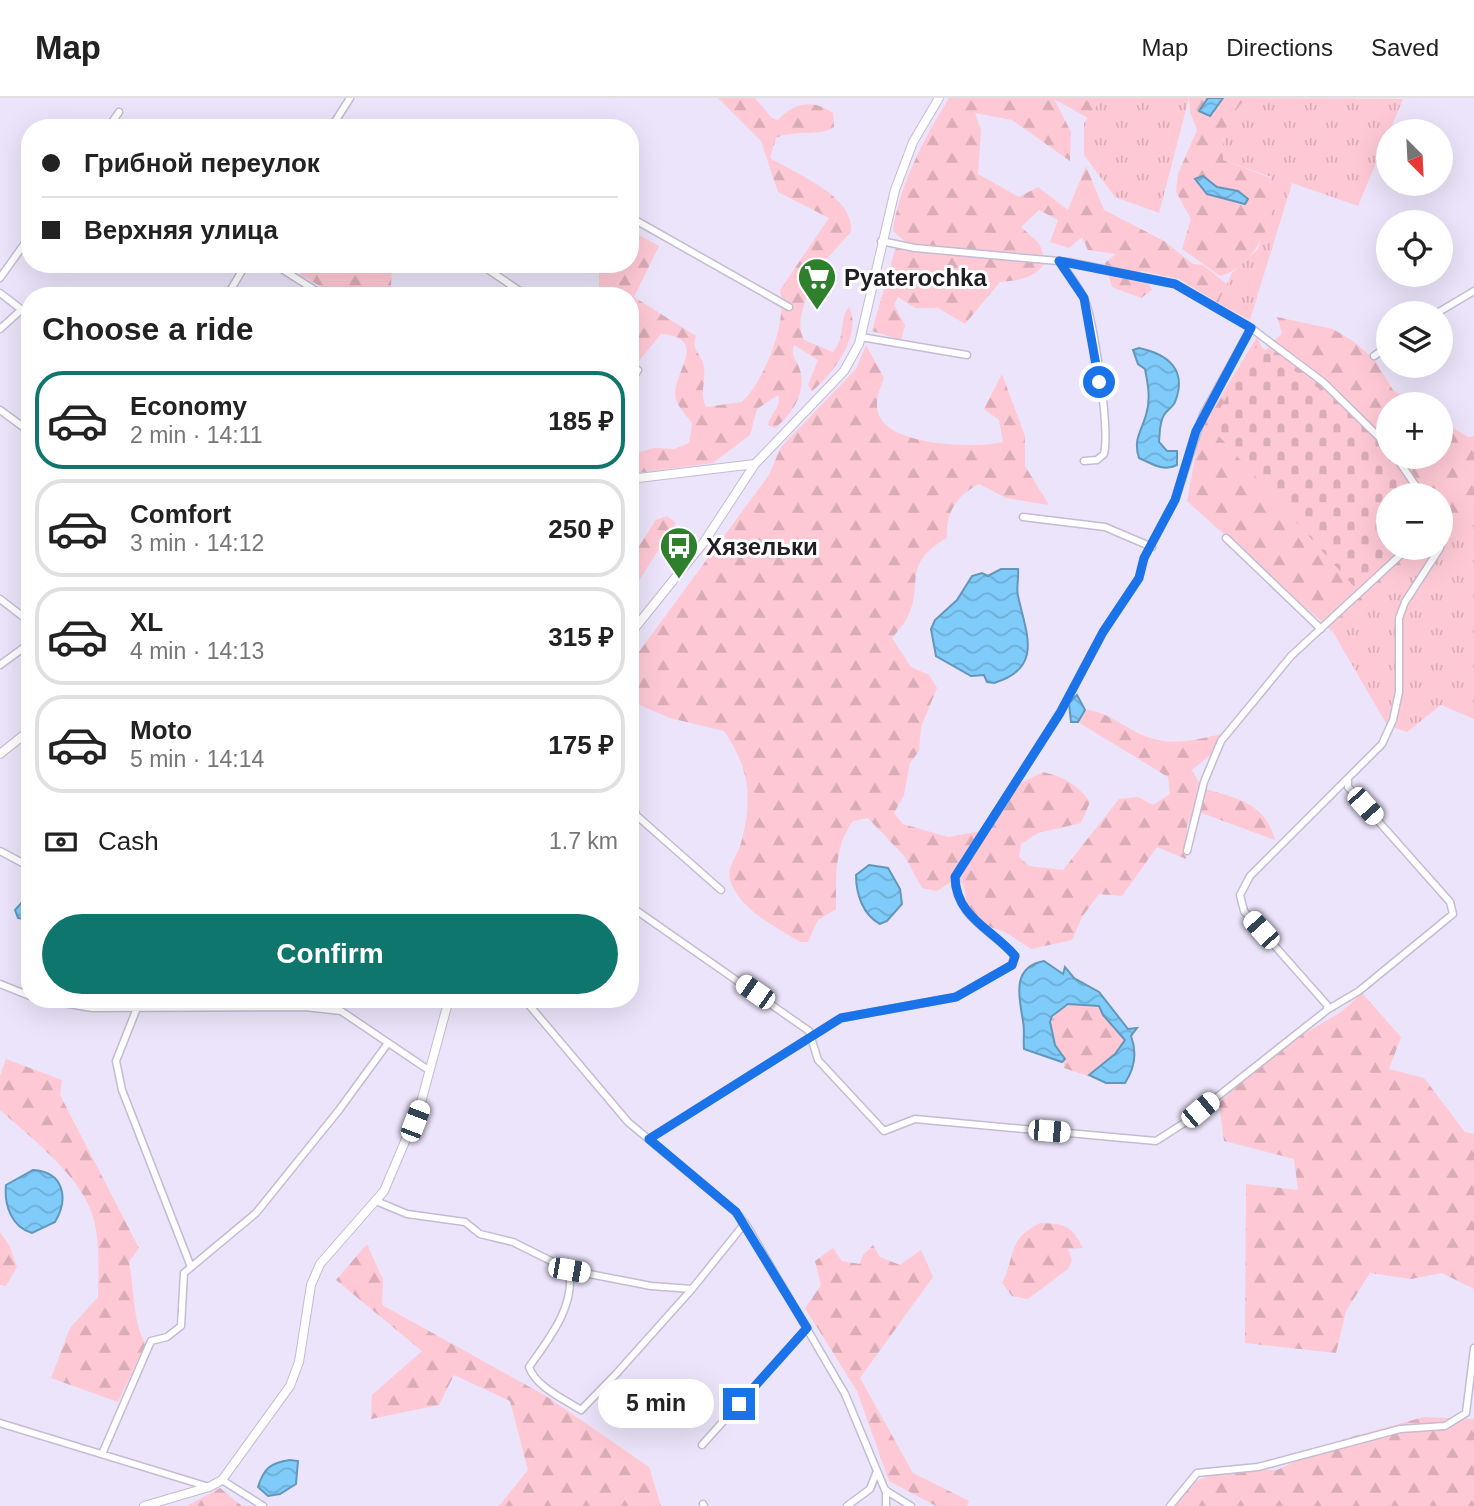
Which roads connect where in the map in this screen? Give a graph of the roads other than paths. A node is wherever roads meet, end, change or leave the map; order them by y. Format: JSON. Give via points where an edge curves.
{"nodes":[{"id":1,"x":350,"y":98,"type":"edge"},
{"id":2,"x":939,"y":98,"type":"edge"},
{"id":3,"x":119,"y":112,"type":"dead end"},
{"id":4,"x":114,"y":119,"type":"edge"},
{"id":5,"x":337,"y":119,"type":"edge"},
{"id":6,"x":639,"y":222,"type":"edge"},
{"id":7,"x":881,"y":241,"type":"junction"},
{"id":8,"x":21,"y":249,"type":"edge"},
{"id":9,"x":1059,"y":261,"type":"junction"},
{"id":10,"x":288,"y":273,"type":"edge"},
{"id":11,"x":493,"y":273,"type":"edge"},
{"id":12,"x":0,"y":278,"type":"edge"},
{"id":13,"x":310,"y":287,"type":"edge"},
{"id":14,"x":514,"y":287,"type":"edge"},
{"id":15,"x":1474,"y":292,"type":"edge"},
{"id":16,"x":0,"y":293,"type":"edge"},
{"id":17,"x":1453,"y":304,"type":"edge"},
{"id":18,"x":789,"y":307,"type":"dead end"},
{"id":19,"x":21,"y":310,"type":"joint"},
{"id":20,"x":1251,"y":328,"type":"junction"},
{"id":21,"x":0,"y":329,"type":"edge"},
{"id":22,"x":861,"y":337,"type":"junction"},
{"id":23,"x":967,"y":355,"type":"dead end"},
{"id":24,"x":0,"y":410,"type":"edge"},
{"id":25,"x":21,"y":425,"type":"edge"},
{"id":26,"x":1376,"y":433,"type":"edge"},
{"id":27,"x":1084,"y":461,"type":"dead end"},
{"id":28,"x":755,"y":464,"type":"junction"},
{"id":29,"x":639,"y":478,"type":"edge"},
{"id":30,"x":1023,"y":517,"type":"dead end"},
{"id":31,"x":1226,"y":538,"type":"dead end"},
{"id":32,"x":1152,"y":547,"type":"junction"},
{"id":33,"x":1395,"y":560,"type":"edge"},
{"id":34,"x":1432,"y":560,"type":"edge"},
{"id":35,"x":0,"y":599,"type":"edge"},
{"id":36,"x":21,"y":615,"type":"edge"},
{"id":37,"x":639,"y":623,"type":"edge"},
{"id":38,"x":1321,"y":629,"type":"junction"},
{"id":39,"x":21,"y":650,"type":"edge"},
{"id":40,"x":0,"y":665,"type":"edge"},
{"id":41,"x":21,"y":737,"type":"edge"},
{"id":42,"x":0,"y":754,"type":"edge"},
{"id":43,"x":1348,"y":780,"type":"junction"},
{"id":44,"x":639,"y":818,"type":"edge"},
{"id":45,"x":0,"y":851,"type":"edge"},
{"id":46,"x":1187,"y":851,"type":"dead end"},
{"id":47,"x":21,"y":862,"type":"edge"},
{"id":48,"x":721,"y":890,"type":"dead end"},
{"id":49,"x":639,"y":912,"type":"edge"},
{"id":50,"x":0,"y":985,"type":"edge"},
{"id":51,"x":21,"y":993,"type":"edge"},
{"id":52,"x":92,"y":1008,"type":"edge"},
{"id":53,"x":137,"y":1008,"type":"joint"},
{"id":54,"x":317,"y":1008,"type":"edge"},
{"id":55,"x":447,"y":1008,"type":"edge"},
{"id":56,"x":532,"y":1008,"type":"edge"},
{"id":57,"x":1326,"y":1010,"type":"junction"},
{"id":58,"x":810,"y":1036,"type":"junction"},
{"id":59,"x":388,"y":1043,"type":"junction"},
{"id":60,"x":430,"y":1071,"type":"junction"},
{"id":61,"x":649,"y":1139,"type":"junction"},
{"id":62,"x":376,"y":1201,"type":"junction"},
{"id":63,"x":745,"y":1223,"type":"junction"},
{"id":64,"x":191,"y":1267,"type":"junction"},
{"id":65,"x":569,"y":1270,"type":"junction"},
{"id":66,"x":692,"y":1289,"type":"junction"},
{"id":67,"x":807,"y":1328,"type":"junction"},
{"id":68,"x":1474,"y":1348,"type":"edge"},
{"id":69,"x":0,"y":1423,"type":"edge"},
{"id":70,"x":702,"y":1445,"type":"dead end"},
{"id":71,"x":102,"y":1454,"type":"junction"},
{"id":72,"x":877,"y":1471,"type":"junction"},
{"id":73,"x":222,"y":1480,"type":"junction"},
{"id":74,"x":209,"y":1487,"type":"junction"},
{"id":75,"x":870,"y":1489,"type":"junction"},
{"id":76,"x":886,"y":1490,"type":"junction"},
{"id":77,"x":144,"y":1506,"type":"edge"},
{"id":78,"x":263,"y":1506,"type":"edge"},
{"id":79,"x":847,"y":1506,"type":"edge"},
{"id":80,"x":886,"y":1506,"type":"edge"},
{"id":81,"x":911,"y":1506,"type":"edge"},
{"id":82,"x":1170,"y":1506,"type":"edge"}],
"edges":[{"from":1,"to":5,"type":"street"},
{"from":2,"to":7,"type":"street","via":[[913,142]]},
{"from":3,"to":4,"type":"street"},
{"from":6,"to":18,"type":"street"},
{"from":7,"to":9,"type":"street"},
{"from":7,"to":22,"type":"street"},
{"from":8,"to":12,"type":"street"},
{"from":9,"to":20,"type":"street","via":[[1175,284]]},
{"from":9,"to":27,"type":"street","via":[[1084,298],[1103,403],[1104,454]]},
{"from":10,"to":13,"type":"street"},
{"from":11,"to":14,"type":"street"},
{"from":15,"to":17,"type":"street"},
{"from":16,"to":19,"type":"street"},
{"from":19,"to":21,"type":"street"},
{"from":20,"to":26,"type":"street","via":[[1347,402]]},
{"from":20,"to":32,"type":"street","via":[[1203,415],[1175,500]]},
{"from":22,"to":23,"type":"street"},
{"from":22,"to":28,"type":"street","via":[[844,371]]},
{"from":24,"to":25,"type":"street"},
{"from":28,"to":29,"type":"street"},
{"from":28,"to":37,"type":"street","via":[[704,542]]},
{"from":30,"to":32,"type":"street","via":[[1105,527]]},
{"from":31,"to":38,"type":"street"},
{"from":32,"to":58,"type":"street","via":[[1087,667],[955,877],[961,903],[973,920],[1015,956],[1012,965],[956,997],[841,1018]]},
{"from":33,"to":38,"type":"street"},
{"from":34,"to":43,"type":"street","via":[[1399,618],[1400,675],[1393,720],[1376,753]]},
{"from":35,"to":36,"type":"street"},
{"from":38,"to":46,"type":"street","via":[[1291,656],[1222,741],[1204,782]]},
{"from":39,"to":40,"type":"street"},
{"from":41,"to":42,"type":"street"},
{"from":43,"to":57,"type":"street","via":[[1250,876],[1240,895],[1244,911],[1328,1005]]},
{"from":43,"to":57,"type":"street","via":[[1348,787],[1450,902],[1453,914],[1359,991]]},
{"from":44,"to":48,"type":"street"},
{"from":45,"to":47,"type":"street"},
{"from":49,"to":58,"type":"street","via":[[776,1006]]},
{"from":50,"to":51,"type":"street"},
{"from":52,"to":53,"type":"street"},
{"from":53,"to":64,"type":"street","via":[[116,1061],[122,1090]]},
{"from":54,"to":59,"type":"street","via":[[341,1010]]},
{"from":55,"to":60,"type":"street"},
{"from":56,"to":61,"type":"street","via":[[628,1122]]},
{"from":57,"to":58,"type":"street","via":[[1156,1141],[915,1119],[884,1130],[818,1060]]},
{"from":58,"to":61,"type":"street"},
{"from":59,"to":60,"type":"street"},
{"from":59,"to":64,"type":"street","via":[[256,1213]]},
{"from":60,"to":62,"type":"street","via":[[409,1135]]},
{"from":61,"to":63,"type":"street"},
{"from":62,"to":65,"type":"street","via":[[407,1214],[465,1222],[481,1234],[513,1242]]},
{"from":62,"to":73,"type":"street","via":[[320,1264],[310,1285],[299,1362],[290,1386]]},
{"from":63,"to":66,"type":"street"},
{"from":63,"to":67,"type":"street"},
{"from":64,"to":71,"type":"street","via":[[184,1273],[181,1326],[151,1341]]},
{"from":65,"to":66,"type":"street"},
{"from":65,"to":66,"type":"street","via":[[568,1295],[560,1318],[529,1367],[544,1386],[581,1410]]},
{"from":67,"to":70,"type":"street"},
{"from":67,"to":72,"type":"street","via":[[845,1394]]},
{"from":68,"to":82,"type":"street","via":[[1466,1413],[1445,1426],[1400,1429],[1258,1468],[1196,1473]]},
{"from":69,"to":71,"type":"street"},
{"from":71,"to":74,"type":"street"},
{"from":72,"to":75,"type":"street"},
{"from":72,"to":76,"type":"street"},
{"from":73,"to":74,"type":"street"},
{"from":73,"to":78,"type":"street"},
{"from":74,"to":77,"type":"street"},
{"from":75,"to":76,"type":"street"},
{"from":75,"to":79,"type":"street"},
{"from":76,"to":80,"type":"street"},
{"from":76,"to":81,"type":"street"}]}
